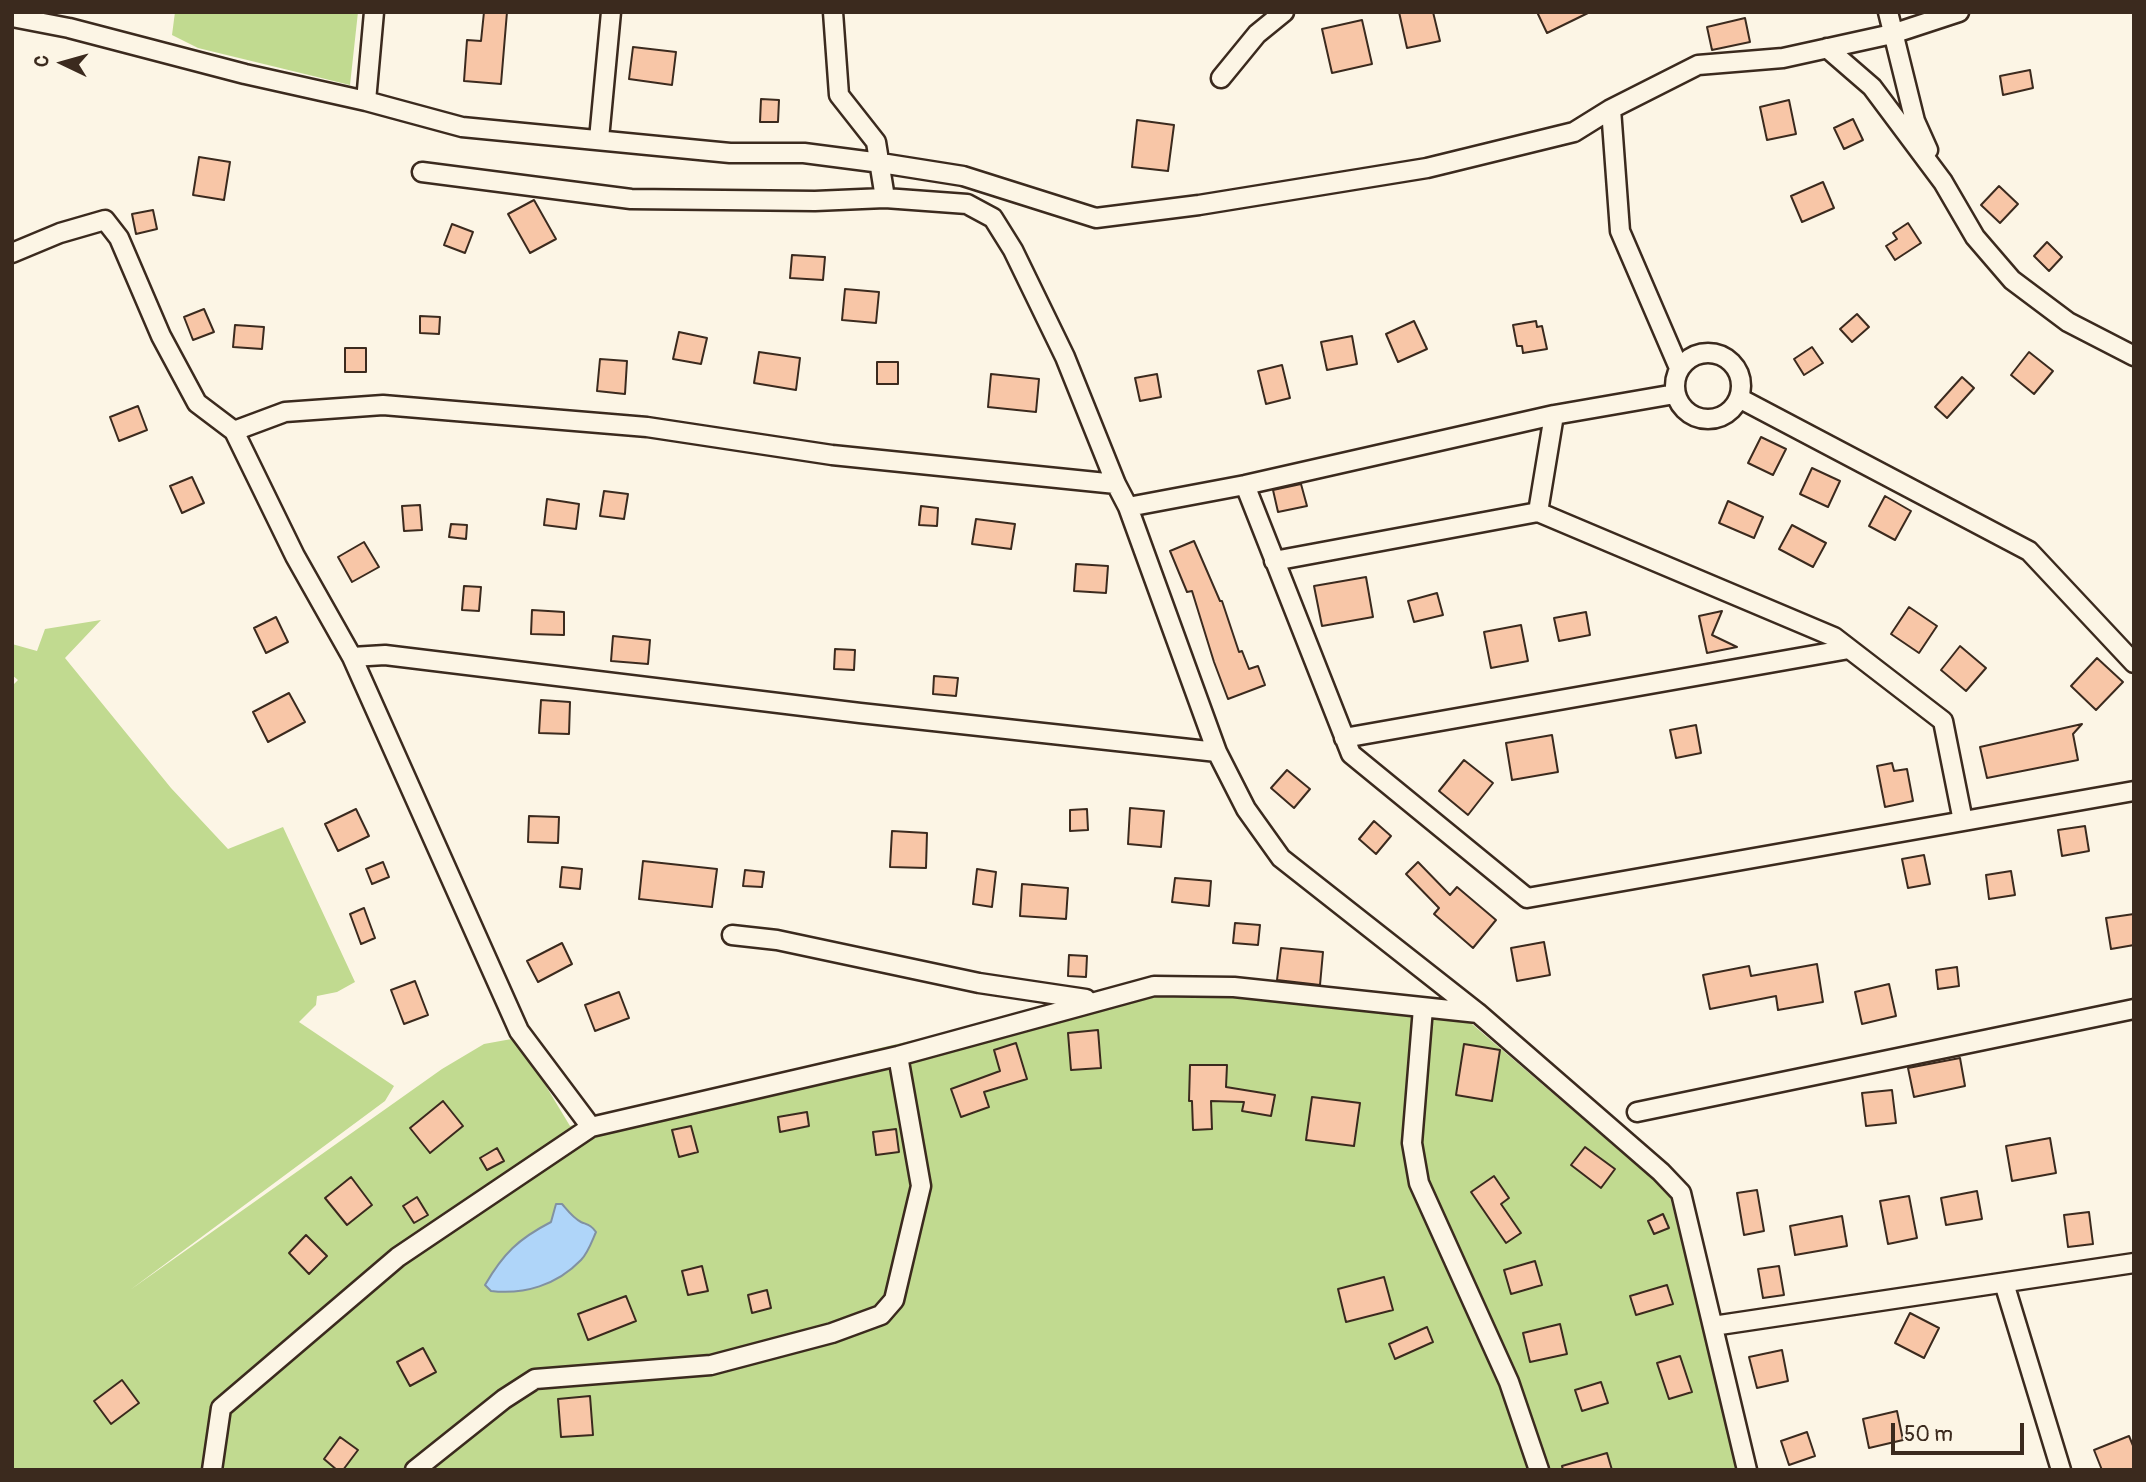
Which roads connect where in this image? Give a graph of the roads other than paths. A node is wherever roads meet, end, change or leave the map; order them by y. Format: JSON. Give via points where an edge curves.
{"nodes":[{"id":1,"x":374,"y":12,"type":"edge"},
{"id":2,"x":611,"y":12,"type":"edge"},
{"id":3,"x":833,"y":12,"type":"edge"},
{"id":4,"x":1284,"y":12,"type":"edge"},
{"id":5,"x":1888,"y":12,"type":"edge"},
{"id":6,"x":1959,"y":12,"type":"edge"},
{"id":7,"x":12,"y":17,"type":"edge"},
{"id":8,"x":70,"y":20,"type":"edge"},
{"id":9,"x":1892,"y":34,"type":"junction"},
{"id":10,"x":1827,"y":48,"type":"junction"},
{"id":11,"x":1221,"y":79,"type":"dead end"},
{"id":12,"x":366,"y":101,"type":"junction"},
{"id":13,"x":1611,"y":109,"type":"junction"},
{"id":14,"x":599,"y":139,"type":"junction"},
{"id":15,"x":881,"y":163,"type":"junction"},
{"id":16,"x":422,"y":173,"type":"dead end"},
{"id":17,"x":1943,"y":182,"type":"junction"},
{"id":18,"x":885,"y":198,"type":"junction"},
{"id":19,"x":12,"y":253,"type":"edge"},
{"id":20,"x":2134,"y":356,"type":"edge"},
{"id":21,"x":1679,"y":368,"type":"junction"},
{"id":22,"x":1675,"y":394,"type":"junction"},
{"id":23,"x":1739,"y":398,"type":"junction"},
{"id":24,"x":1554,"y":415,"type":"junction"},
{"id":25,"x":234,"y":430,"type":"junction"},
{"id":26,"x":1116,"y":484,"type":"junction"},
{"id":27,"x":1245,"y":485,"type":"junction"},
{"id":28,"x":1128,"y":507,"type":"junction"},
{"id":29,"x":1538,"y":512,"type":"junction"},
{"id":30,"x":1274,"y":561,"type":"junction"},
{"id":31,"x":1850,"y":649,"type":"junction"},
{"id":32,"x":352,"y":657,"type":"junction"},
{"id":33,"x":2134,"y":663,"type":"edge"},
{"id":34,"x":1344,"y":738,"type":"junction"},
{"id":35,"x":1217,"y":752,"type":"junction"},
{"id":36,"x":2134,"y":791,"type":"edge"},
{"id":37,"x":1963,"y":821,"type":"junction"},
{"id":38,"x":732,"y":935,"type":"dead end"},
{"id":39,"x":1095,"y":1000,"type":"junction"},
{"id":40,"x":1423,"y":1008,"type":"junction"},
{"id":41,"x":2134,"y":1009,"type":"edge"},
{"id":42,"x":1478,"y":1013,"type":"junction"},
{"id":43,"x":898,"y":1056,"type":"junction"},
{"id":44,"x":1637,"y":1112,"type":"dead end"},
{"id":45,"x":591,"y":1127,"type":"junction"},
{"id":46,"x":2134,"y":1264,"type":"edge"},
{"id":47,"x":2004,"y":1283,"type":"junction"},
{"id":48,"x":1713,"y":1326,"type":"junction"},
{"id":49,"x":212,"y":1470,"type":"edge"},
{"id":50,"x":415,"y":1470,"type":"edge"},
{"id":51,"x":1539,"y":1470,"type":"edge"},
{"id":52,"x":1747,"y":1470,"type":"edge"},
{"id":53,"x":2062,"y":1470,"type":"edge"}],
"edges":[{"from":1,"to":12,"type":"street"},
{"from":2,"to":14,"type":"street"},
{"from":3,"to":15,"type":"street","via":[[839,95],[876,142]]},
{"from":4,"to":11,"type":"street","via":[[1257,33]]},
{"from":5,"to":9,"type":"street"},
{"from":6,"to":9,"type":"street"},
{"from":7,"to":8,"type":"street"},
{"from":8,"to":12,"type":"street","via":[[245,74]]},
{"from":9,"to":10,"type":"street"},
{"from":9,"to":17,"type":"street","via":[[1915,121]]},
{"from":10,"to":13,"type":"street","via":[[1783,58],[1698,65]]},
{"from":10,"to":17,"type":"street","via":[[1872,87]]},
{"from":12,"to":14,"type":"street","via":[[462,127]]},
{"from":13,"to":15,"type":"street","via":[[1574,132],[1427,168],[1096,218],[963,176]]},
{"from":13,"to":21,"type":"street","via":[[1620,231]]},
{"from":14,"to":15,"type":"street"},
{"from":15,"to":18,"type":"street"},
{"from":16,"to":18,"type":"street","via":[[631,199]]},
{"from":17,"to":20,"type":"street","via":[[1975,237],[2012,280],[2068,322]]},
{"from":18,"to":26,"type":"street","via":[[967,204],[993,218],[1065,357]]},
{"from":19,"to":25,"type":"street","via":[[105,220],[119,238],[161,336],[197,403]]},
{"from":21,"to":22,"type":"street"},
{"from":21,"to":23,"type":"street","via":[[1696,354],[1728,359],[1740,376]]},
{"from":22,"to":23,"type":"street","via":[[1686,412],[1706,420],[1726,414]]},
{"from":22,"to":24,"type":"street"},
{"from":23,"to":33,"type":"street","via":[[2029,551]]},
{"from":24,"to":27,"type":"street"},
{"from":24,"to":29,"type":"street"},
{"from":25,"to":26,"type":"street","via":[[285,412],[383,405],[647,427],[832,455]]},
{"from":25,"to":32,"type":"street","via":[[295,556]]},
{"from":26,"to":28,"type":"street"},
{"from":27,"to":28,"type":"street"},
{"from":27,"to":30,"type":"street"},
{"from":28,"to":35,"type":"street"},
{"from":29,"to":30,"type":"street"},
{"from":29,"to":31,"type":"street","via":[[1834,637]]},
{"from":30,"to":34,"type":"street"},
{"from":31,"to":34,"type":"street"},
{"from":31,"to":37,"type":"street","via":[[1943,721]]},
{"from":32,"to":35,"type":"street","via":[[385,655]]},
{"from":32,"to":45,"type":"street","via":[[519,1031]]},
{"from":34,"to":37,"type":"street","via":[[1351,754],[1527,898]]},
{"from":35,"to":42,"type":"street","via":[[1246,809],[1281,858]]},
{"from":36,"to":37,"type":"street"},
{"from":38,"to":39,"type":"street","via":[[777,940],[979,984]]},
{"from":39,"to":40,"type":"street","via":[[1154,986],[1193,985]]},
{"from":39,"to":43,"type":"street"},
{"from":40,"to":42,"type":"street"},
{"from":40,"to":51,"type":"street","via":[[1412,1143],[1419,1183],[1509,1382]]},
{"from":41,"to":44,"type":"street"},
{"from":42,"to":48,"type":"street","via":[[1681,1193]]},
{"from":43,"to":45,"type":"street"},
{"from":43,"to":50,"type":"street","via":[[921,1186],[894,1300],[881,1315],[832,1334],[711,1364],[535,1379]]},
{"from":45,"to":49,"type":"street","via":[[398,1257],[221,1408]]},
{"from":46,"to":47,"type":"street"},
{"from":47,"to":48,"type":"street"},
{"from":47,"to":53,"type":"street"},
{"from":48,"to":52,"type":"street"}]}
